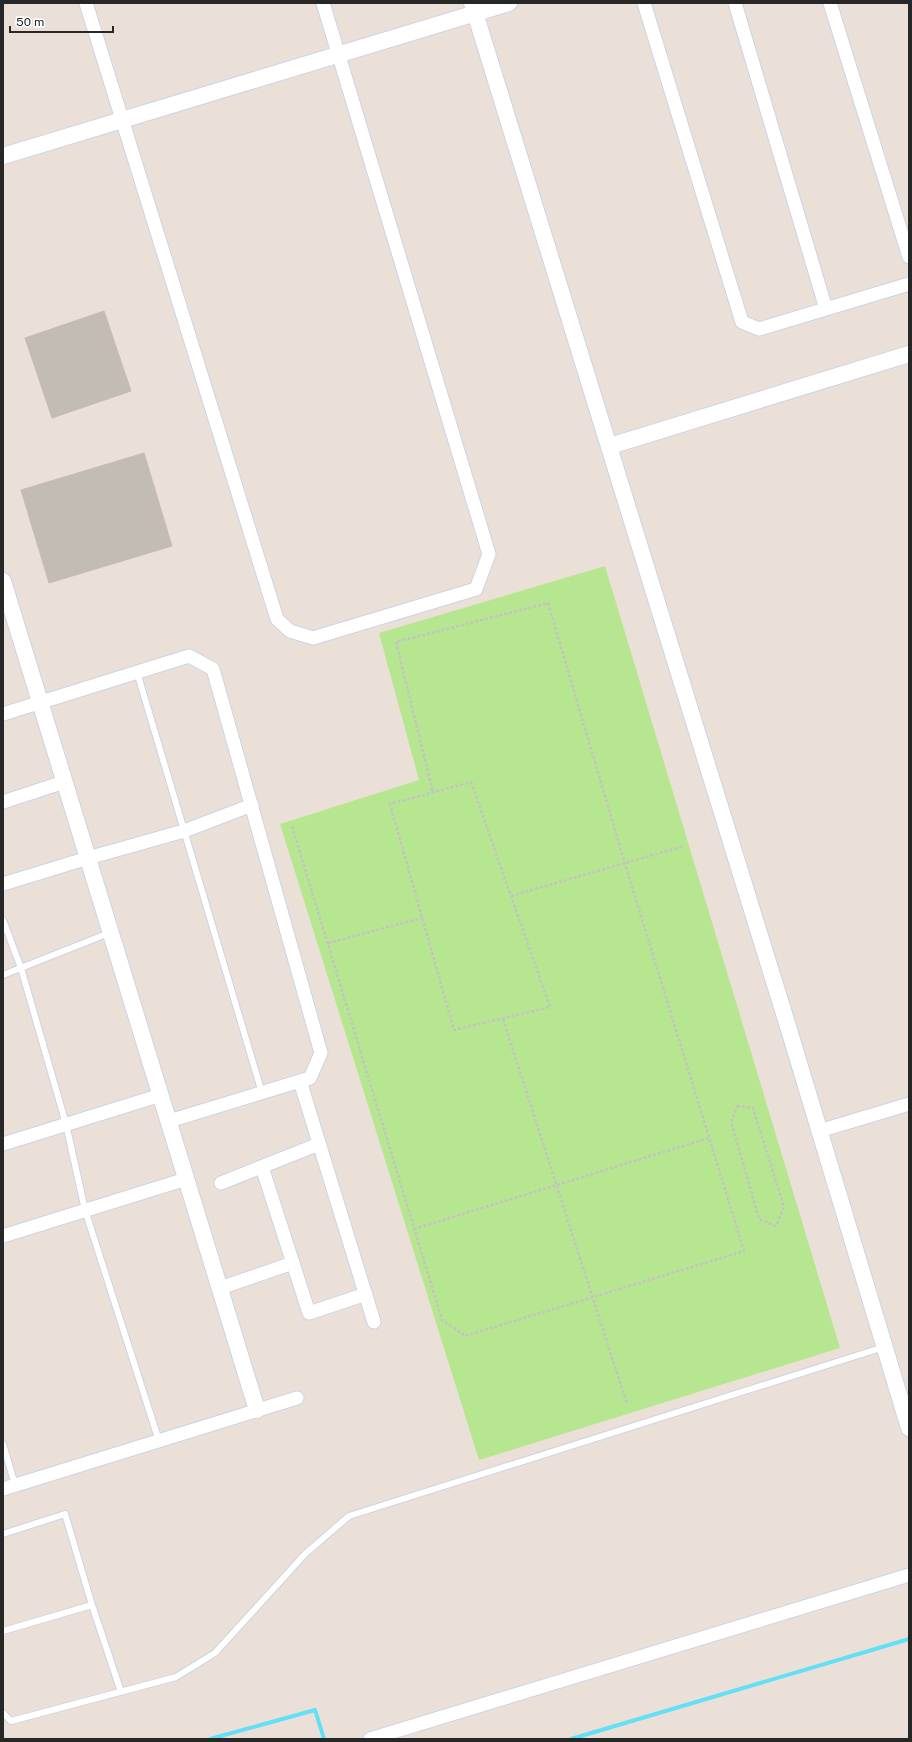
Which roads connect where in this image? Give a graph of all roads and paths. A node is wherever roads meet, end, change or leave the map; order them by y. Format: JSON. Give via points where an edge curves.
{"nodes":[{"id":1,"x":86,"y":3,"type":"edge"},
{"id":2,"x":323,"y":3,"type":"edge"},
{"id":3,"x":509,"y":3,"type":"edge"},
{"id":4,"x":644,"y":3,"type":"edge"},
{"id":5,"x":735,"y":3,"type":"edge"},
{"id":6,"x":830,"y":3,"type":"edge"},
{"id":7,"x":474,"y":8,"type":"edge"},
{"id":8,"x":339,"y":55,"type":"junction"},
{"id":9,"x":122,"y":120,"type":"junction"},
{"id":10,"x":3,"y":156,"type":"edge"},
{"id":11,"x":909,"y":257,"type":"edge"},
{"id":12,"x":909,"y":284,"type":"edge"},
{"id":13,"x":826,"y":309,"type":"junction"},
{"id":14,"x":909,"y":354,"type":"edge"},
{"id":15,"x":610,"y":446,"type":"junction"},
{"id":16,"x":3,"y":581,"type":"edge"},
{"id":17,"x":138,"y":672,"type":"junction"},
{"id":18,"x":40,"y":703,"type":"junction"},
{"id":19,"x":3,"y":714,"type":"edge"},
{"id":20,"x":64,"y":782,"type":"junction"},
{"id":21,"x":433,"y":792,"type":"junction"},
{"id":22,"x":3,"y":802,"type":"edge"},
{"id":23,"x":252,"y":805,"type":"junction"},
{"id":24,"x":292,"y":826,"type":"dead end"},
{"id":25,"x":184,"y":831,"type":"junction"},
{"id":26,"x":684,"y":846,"type":"dead end"},
{"id":27,"x":88,"y":858,"type":"junction"},
{"id":28,"x":625,"y":864,"type":"junction"},
{"id":29,"x":3,"y":884,"type":"edge"},
{"id":30,"x":511,"y":896,"type":"junction"},
{"id":31,"x":422,"y":918,"type":"junction"},
{"id":32,"x":3,"y":920,"type":"edge"},
{"id":33,"x":111,"y":933,"type":"junction"},
{"id":34,"x":328,"y":942,"type":"junction"},
{"id":35,"x":21,"y":968,"type":"junction"},
{"id":36,"x":3,"y":975,"type":"edge"},
{"id":37,"x":503,"y":1018,"type":"junction"},
{"id":38,"x":300,"y":1081,"type":"junction"},
{"id":39,"x":262,"y":1093,"type":"junction"},
{"id":40,"x":161,"y":1095,"type":"junction"},
{"id":41,"x":909,"y":1104,"type":"edge"},
{"id":42,"x":169,"y":1121,"type":"junction"},
{"id":43,"x":66,"y":1124,"type":"junction"},
{"id":44,"x":819,"y":1131,"type":"junction"},
{"id":45,"x":709,"y":1138,"type":"junction"},
{"id":46,"x":3,"y":1144,"type":"edge"},
{"id":47,"x":319,"y":1144,"type":"junction"},
{"id":48,"x":262,"y":1166,"type":"junction"},
{"id":49,"x":186,"y":1179,"type":"junction"},
{"id":50,"x":221,"y":1183,"type":"dead end"},
{"id":51,"x":557,"y":1185,"type":"junction"},
{"id":52,"x":784,"y":1207,"type":"joint"},
{"id":53,"x":85,"y":1210,"type":"junction"},
{"id":54,"x":414,"y":1229,"type":"junction"},
{"id":55,"x":3,"y":1236,"type":"edge"},
{"id":56,"x":293,"y":1263,"type":"junction"},
{"id":57,"x":220,"y":1288,"type":"junction"},
{"id":58,"x":366,"y":1294,"type":"junction"},
{"id":59,"x":592,"y":1296,"type":"junction"},
{"id":60,"x":374,"y":1322,"type":"dead end"},
{"id":61,"x":884,"y":1347,"type":"junction"},
{"id":62,"x":297,"y":1398,"type":"dead end"},
{"id":63,"x":627,"y":1404,"type":"dead end"},
{"id":64,"x":257,"y":1410,"type":"junction"},
{"id":65,"x":909,"y":1428,"type":"edge"},
{"id":66,"x":159,"y":1441,"type":"junction"},
{"id":67,"x":3,"y":1444,"type":"edge"},
{"id":68,"x":9,"y":1487,"type":"edge"},
{"id":69,"x":3,"y":1534,"type":"edge"},
{"id":70,"x":909,"y":1575,"type":"edge"},
{"id":71,"x":92,"y":1605,"type":"junction"},
{"id":72,"x":3,"y":1631,"type":"edge"},
{"id":73,"x":121,"y":1692,"type":"junction"},
{"id":74,"x":3,"y":1713,"type":"edge"},
{"id":75,"x":370,"y":1739,"type":"edge"}],
"edges":[{"from":1,"to":9,"type":"street"},
{"from":2,"to":8,"type":"street"},
{"from":3,"to":7,"type":"street"},
{"from":4,"to":13,"type":"street","via":[[742,322],[759,329]]},
{"from":5,"to":13,"type":"street"},
{"from":6,"to":11,"type":"street"},
{"from":7,"to":8,"type":"street"},
{"from":7,"to":15,"type":"street"},
{"from":8,"to":9,"type":"street"},
{"from":8,"to":9,"type":"street","via":[[489,554],[476,589],[313,638],[290,631],[277,618]]},
{"from":9,"to":10,"type":"street"},
{"from":12,"to":13,"type":"street"},
{"from":14,"to":15,"type":"street"},
{"from":15,"to":44,"type":"street"},
{"from":16,"to":18,"type":"street"},
{"from":17,"to":18,"type":"street"},
{"from":17,"to":23,"type":"street","via":[[189,656],[213,669]]},
{"from":17,"to":25,"type":"lane"},
{"from":18,"to":19,"type":"street"},
{"from":18,"to":20,"type":"street"},
{"from":20,"to":22,"type":"street"},
{"from":20,"to":27,"type":"street"},
{"from":21,"to":28,"type":"path","via":[[396,642],[548,603]]},
{"from":21,"to":30,"type":"path","via":[[471,782]]},
{"from":21,"to":31,"type":"path","via":[[390,804]]},
{"from":23,"to":25,"type":"street"},
{"from":23,"to":38,"type":"street","via":[[321,1053],[310,1078]]},
{"from":24,"to":34,"type":"path"},
{"from":25,"to":27,"type":"street"},
{"from":25,"to":39,"type":"lane"},
{"from":26,"to":28,"type":"path"},
{"from":27,"to":29,"type":"street"},
{"from":27,"to":33,"type":"street"},
{"from":28,"to":30,"type":"path"},
{"from":28,"to":45,"type":"path"},
{"from":30,"to":37,"type":"path","via":[[550,1007]]},
{"from":31,"to":34,"type":"path"},
{"from":31,"to":37,"type":"path","via":[[454,1030]]},
{"from":32,"to":35,"type":"lane"},
{"from":33,"to":35,"type":"lane"},
{"from":33,"to":40,"type":"street"},
{"from":34,"to":54,"type":"path"},
{"from":35,"to":36,"type":"lane"},
{"from":35,"to":43,"type":"lane"},
{"from":37,"to":51,"type":"path"},
{"from":38,"to":39,"type":"street"},
{"from":38,"to":47,"type":"street"},
{"from":39,"to":42,"type":"street"},
{"from":40,"to":42,"type":"street"},
{"from":40,"to":43,"type":"street"},
{"from":41,"to":44,"type":"street"},
{"from":42,"to":49,"type":"street"},
{"from":43,"to":46,"type":"street"},
{"from":43,"to":53,"type":"lane"},
{"from":44,"to":61,"type":"street"},
{"from":45,"to":51,"type":"path"},
{"from":45,"to":59,"type":"path","via":[[744,1250]]},
{"from":47,"to":48,"type":"street"},
{"from":47,"to":58,"type":"street"},
{"from":48,"to":50,"type":"street"},
{"from":48,"to":56,"type":"street"},
{"from":49,"to":53,"type":"street"},
{"from":49,"to":57,"type":"street"},
{"from":51,"to":54,"type":"path"},
{"from":51,"to":59,"type":"path"},
{"from":52,"to":52,"type":"path","via":[[753,1108],[737,1106],[731,1122],[759,1219],[776,1226]]},
{"from":53,"to":55,"type":"street"},
{"from":53,"to":66,"type":"lane"},
{"from":54,"to":59,"type":"path","via":[[442,1320],[465,1336]]},
{"from":56,"to":57,"type":"street"},
{"from":56,"to":58,"type":"street","via":[[309,1313]]},
{"from":57,"to":64,"type":"street"},
{"from":58,"to":60,"type":"street"},
{"from":59,"to":63,"type":"path"},
{"from":61,"to":65,"type":"street"},
{"from":61,"to":73,"type":"lane","via":[[350,1516],[305,1554],[215,1653],[176,1677]]},
{"from":62,"to":64,"type":"street"},
{"from":64,"to":66,"type":"street"},
{"from":66,"to":68,"type":"street"},
{"from":67,"to":68,"type":"lane"},
{"from":69,"to":71,"type":"lane","via":[[65,1514]]},
{"from":70,"to":75,"type":"street"},
{"from":71,"to":72,"type":"lane"},
{"from":71,"to":73,"type":"lane"},
{"from":73,"to":74,"type":"lane","via":[[11,1722]]}]}
